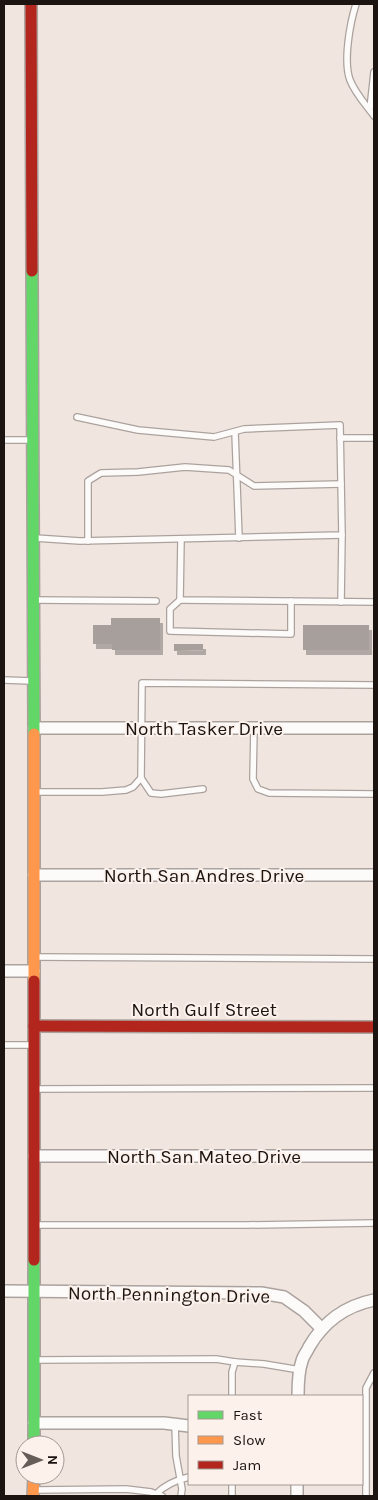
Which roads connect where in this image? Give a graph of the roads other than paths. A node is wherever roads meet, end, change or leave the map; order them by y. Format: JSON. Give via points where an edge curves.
{"nodes":[{"id":1,"x":31,"y":4,"type":"edge"},
{"id":2,"x":356,"y":4,"type":"edge"},
{"id":3,"x":374,"y":72,"type":"edge"},
{"id":4,"x":370,"y":109,"type":"junction"},
{"id":5,"x":374,"y":116,"type":"edge"},
{"id":6,"x":77,"y":417,"type":"dead end"},
{"id":7,"x":235,"y":432,"type":"junction"},
{"id":8,"x":340,"y":438,"type":"junction"},
{"id":9,"x":374,"y":438,"type":"edge"},
{"id":10,"x":4,"y":440,"type":"edge"},
{"id":11,"x":32,"y":440,"type":"junction"},
{"id":12,"x":236,"y":474,"type":"junction"},
{"id":13,"x":341,"y":484,"type":"junction"},
{"id":14,"x":342,"y":536,"type":"junction"},
{"id":15,"x":33,"y":538,"type":"junction"},
{"id":16,"x":239,"y":538,"type":"junction"},
{"id":17,"x":181,"y":539,"type":"junction"},
{"id":18,"x":88,"y":541,"type":"junction"},
{"id":19,"x":33,"y":600,"type":"junction"},
{"id":20,"x":180,"y":600,"type":"junction"},
{"id":21,"x":156,"y":601,"type":"dead end"},
{"id":22,"x":291,"y":602,"type":"junction"},
{"id":23,"x":341,"y":602,"type":"junction"},
{"id":24,"x":374,"y":602,"type":"edge"},
{"id":25,"x":4,"y":680,"type":"edge"},
{"id":26,"x":34,"y":681,"type":"junction"},
{"id":27,"x":374,"y":685,"type":"edge"},
{"id":28,"x":34,"y":728,"type":"junction"},
{"id":29,"x":142,"y":728,"type":"junction"},
{"id":30,"x":254,"y":728,"type":"junction"},
{"id":31,"x":374,"y":728,"type":"edge"},
{"id":32,"x":141,"y":778,"type":"junction"},
{"id":33,"x":203,"y":789,"type":"dead end"},
{"id":34,"x":34,"y":792,"type":"junction"},
{"id":35,"x":374,"y":794,"type":"edge"},
{"id":36,"x":34,"y":875,"type":"junction"},
{"id":37,"x":374,"y":875,"type":"edge"},
{"id":38,"x":34,"y":957,"type":"junction"},
{"id":39,"x":374,"y":959,"type":"edge"},
{"id":40,"x":4,"y":970,"type":"edge"},
{"id":41,"x":34,"y":971,"type":"junction"},
{"id":42,"x":34,"y":1026,"type":"junction"},
{"id":43,"x":374,"y":1027,"type":"edge"},
{"id":44,"x":4,"y":1045,"type":"edge"},
{"id":45,"x":34,"y":1045,"type":"junction"},
{"id":46,"x":374,"y":1088,"type":"edge"},
{"id":47,"x":34,"y":1089,"type":"junction"},
{"id":48,"x":34,"y":1156,"type":"junction"},
{"id":49,"x":374,"y":1156,"type":"edge"},
{"id":50,"x":374,"y":1223,"type":"edge"},
{"id":51,"x":34,"y":1225,"type":"junction"},
{"id":52,"x":4,"y":1291,"type":"edge"},
{"id":53,"x":34,"y":1291,"type":"junction"},
{"id":54,"x":374,"y":1300,"type":"edge"},
{"id":55,"x":322,"y":1329,"type":"junction"},
{"id":56,"x":34,"y":1360,"type":"junction"},
{"id":57,"x":235,"y":1362,"type":"junction"},
{"id":58,"x":300,"y":1370,"type":"junction"},
{"id":59,"x":374,"y":1373,"type":"edge"},
{"id":60,"x":232,"y":1395,"type":"edge"},
{"id":61,"x":298,"y":1395,"type":"edge"},
{"id":62,"x":34,"y":1423,"type":"junction"},
{"id":63,"x":175,"y":1424,"type":"junction"},
{"id":64,"x":188,"y":1426,"type":"edge"},
{"id":65,"x":34,"y":1435,"type":"edge"},
{"id":66,"x":188,"y":1476,"type":"edge"},
{"id":67,"x":181,"y":1479,"type":"junction"},
{"id":68,"x":34,"y":1493,"type":"edge"},
{"id":69,"x":159,"y":1495,"type":"edge"},
{"id":70,"x":180,"y":1496,"type":"edge"},
{"id":71,"x":366,"y":1496,"type":"edge"}],
"edges":[{"from":1,"to":11,"type":"main road"},
{"from":2,"to":4,"type":"lane","via":[[351,20],[347,66],[350,82]]},
{"from":3,"to":4,"type":"lane"},
{"from":4,"to":5,"type":"lane"},
{"from":6,"to":7,"type":"lane","via":[[138,430],[214,437]]},
{"from":7,"to":8,"type":"lane","via":[[340,425]]},
{"from":7,"to":12,"type":"lane"},
{"from":8,"to":9,"type":"lane"},
{"from":8,"to":13,"type":"lane"},
{"from":10,"to":11,"type":"lane"},
{"from":11,"to":15,"type":"main road"},
{"from":12,"to":13,"type":"lane","via":[[254,486]]},
{"from":12,"to":16,"type":"lane"},
{"from":12,"to":18,"type":"lane","via":[[229,470],[185,467],[101,473],[88,481]]},
{"from":13,"to":14,"type":"lane"},
{"from":14,"to":16,"type":"lane"},
{"from":14,"to":23,"type":"lane"},
{"from":15,"to":18,"type":"lane"},
{"from":15,"to":19,"type":"main road"},
{"from":16,"to":17,"type":"lane"},
{"from":17,"to":18,"type":"lane"},
{"from":17,"to":20,"type":"lane"},
{"from":19,"to":21,"type":"lane"},
{"from":19,"to":26,"type":"main road"},
{"from":20,"to":22,"type":"lane"},
{"from":20,"to":22,"type":"lane","via":[[170,609],[170,631],[291,634]]},
{"from":22,"to":23,"type":"lane"},
{"from":23,"to":24,"type":"lane"},
{"from":25,"to":26,"type":"lane"},
{"from":26,"to":28,"type":"main road"},
{"from":27,"to":29,"type":"lane","via":[[142,682]]},
{"from":28,"to":29,"type":"street","name":"North Tasker Drive"},
{"from":28,"to":34,"type":"main road"},
{"from":29,"to":30,"type":"street","name":"North Tasker Drive"},
{"from":29,"to":32,"type":"lane"},
{"from":30,"to":31,"type":"street","name":"North Tasker Drive"},
{"from":30,"to":35,"type":"lane","via":[[253,779],[258,789],[269,793]]},
{"from":32,"to":33,"type":"lane","via":[[151,793]]},
{"from":32,"to":34,"type":"lane","via":[[133,788],[126,790]]},
{"from":34,"to":36,"type":"main road"},
{"from":36,"to":37,"type":"street","name":"North San Andres Drive"},
{"from":36,"to":38,"type":"main road"},
{"from":38,"to":39,"type":"lane"},
{"from":38,"to":41,"type":"main road"},
{"from":40,"to":41,"type":"street"},
{"from":41,"to":42,"type":"main road"},
{"from":42,"to":43,"type":"main road","name":"North Gulf Street"},
{"from":42,"to":45,"type":"main road"},
{"from":44,"to":45,"type":"lane"},
{"from":45,"to":47,"type":"main road"},
{"from":46,"to":47,"type":"lane"},
{"from":47,"to":48,"type":"main road"},
{"from":48,"to":49,"type":"street","name":"North San Mateo Drive"},
{"from":48,"to":51,"type":"main road"},
{"from":50,"to":51,"type":"lane"},
{"from":51,"to":53,"type":"main road"},
{"from":52,"to":53,"type":"street","name":"North Pennington Drive"},
{"from":53,"to":55,"type":"street","name":"North Pennington Drive","via":[[260,1293],[284,1298],[304,1311]]},
{"from":53,"to":56,"type":"main road"},
{"from":54,"to":55,"type":"street","via":[[336,1315]]},
{"from":55,"to":58,"type":"street"},
{"from":56,"to":57,"type":"lane","via":[[216,1359]]},
{"from":56,"to":62,"type":"main road"},
{"from":57,"to":58,"type":"lane"},
{"from":57,"to":60,"type":"lane"},
{"from":58,"to":61,"type":"street"},
{"from":59,"to":71,"type":"lane","via":[[366,1388]]},
{"from":62,"to":63,"type":"street"},
{"from":62,"to":65,"type":"main road"},
{"from":63,"to":64,"type":"street"},
{"from":63,"to":67,"type":"lane"},
{"from":66,"to":67,"type":"lane"},
{"from":67,"to":69,"type":"lane","via":[[164,1486]]},
{"from":67,"to":70,"type":"lane"},
{"from":68,"to":69,"type":"lane","via":[[126,1489]]}]}
